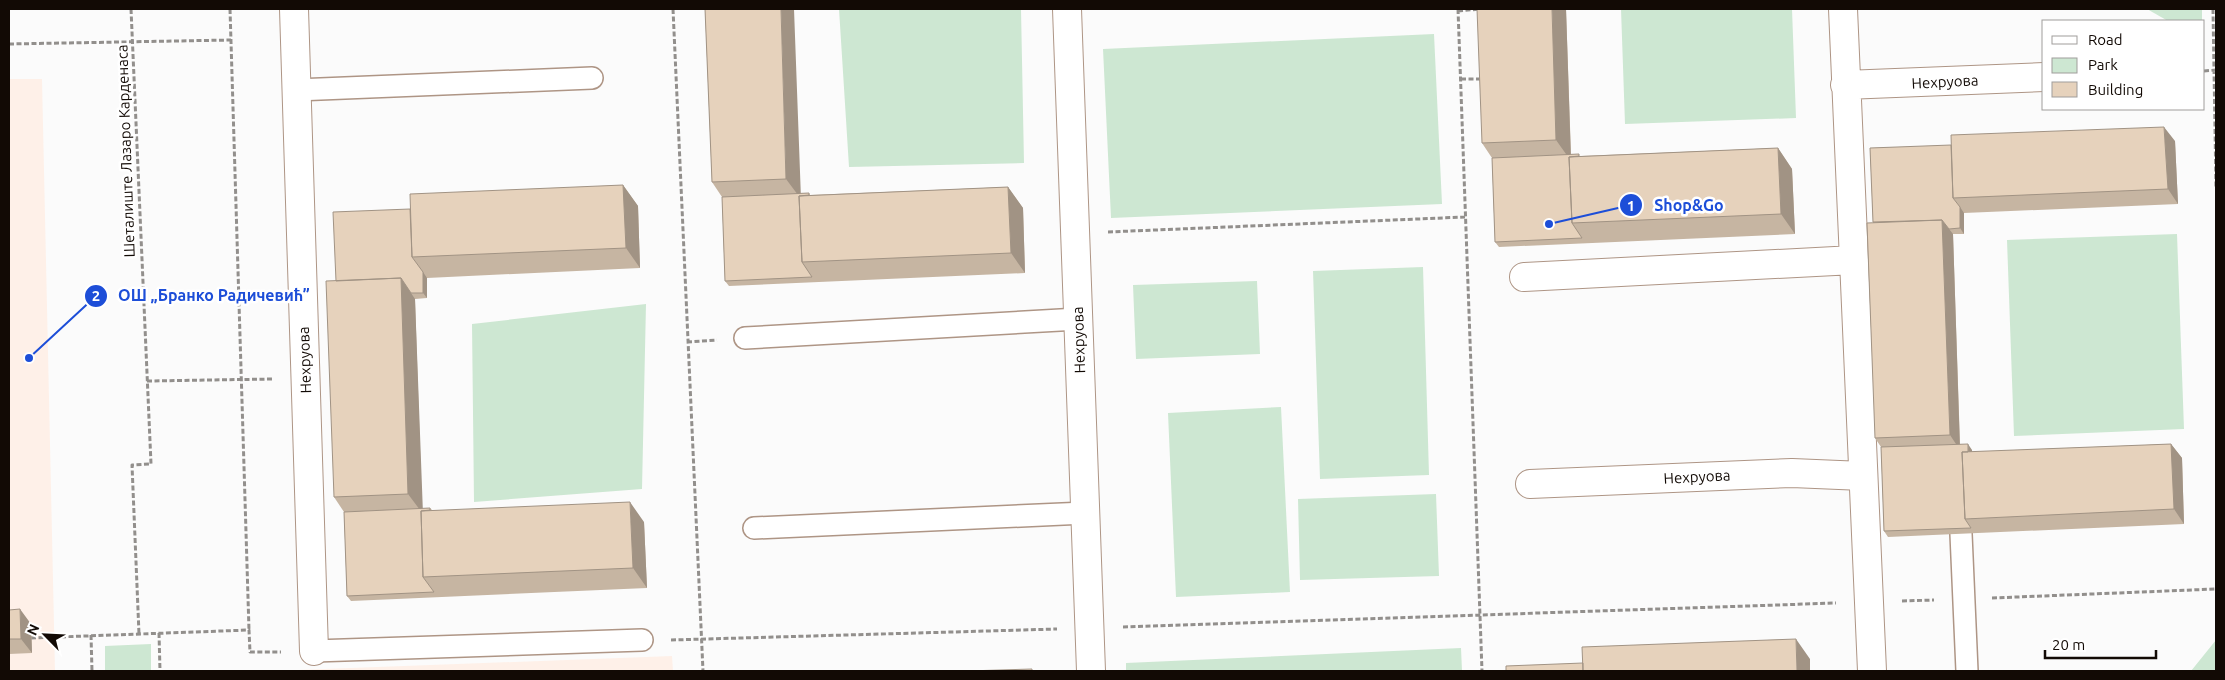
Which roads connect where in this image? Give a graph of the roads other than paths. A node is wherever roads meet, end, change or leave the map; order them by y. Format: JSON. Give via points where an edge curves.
{"nodes":[{"id":1,"x":294,"y":9,"type":"edge"},
{"id":2,"x":1066,"y":9,"type":"edge"},
{"id":3,"x":1073,"y":9,"type":"edge"},
{"id":4,"x":1843,"y":9,"type":"edge"},
{"id":5,"x":2042,"y":77,"type":"edge"},
{"id":6,"x":592,"y":78,"type":"dead end"},
{"id":7,"x":1845,"y":85,"type":"junction"},
{"id":8,"x":296,"y":90,"type":"junction"},
{"id":9,"x":1854,"y":260,"type":"junction"},
{"id":10,"x":1524,"y":277,"type":"dead end"},
{"id":11,"x":1078,"y":320,"type":"junction"},
{"id":12,"x":745,"y":338,"type":"dead end"},
{"id":13,"x":1864,"y":476,"type":"junction"},
{"id":14,"x":1530,"y":484,"type":"dead end"},
{"id":15,"x":1085,"y":513,"type":"junction"},
{"id":16,"x":754,"y":528,"type":"dead end"},
{"id":17,"x":1961,"y":534,"type":"edge"},
{"id":18,"x":642,"y":640,"type":"dead end"},
{"id":19,"x":314,"y":651,"type":"joint"},
{"id":20,"x":1091,"y":671,"type":"edge"},
{"id":21,"x":1872,"y":671,"type":"edge"},
{"id":22,"x":1967,"y":671,"type":"edge"}],
"edges":[{"from":1,"to":8,"type":"street","name":"Нехруова"},
{"from":2,"to":3,"type":"lane"},
{"from":2,"to":11,"type":"street","name":"Нехруова"},
{"from":4,"to":7,"type":"street"},
{"from":5,"to":7,"type":"street","name":"Нехруова"},
{"from":6,"to":8,"type":"lane"},
{"from":7,"to":9,"type":"street"},
{"from":8,"to":19,"type":"street","name":"Нехруова"},
{"from":9,"to":10,"type":"street"},
{"from":9,"to":13,"type":"street"},
{"from":11,"to":12,"type":"lane"},
{"from":11,"to":15,"type":"street","name":"Нехруова"},
{"from":13,"to":14,"type":"street","name":"Нехруова","via":[[1792,473]]},
{"from":13,"to":21,"type":"street"},
{"from":15,"to":16,"type":"lane"},
{"from":15,"to":20,"type":"street","name":"Нехруова"},
{"from":17,"to":22,"type":"lane"},
{"from":18,"to":19,"type":"lane"}]}
